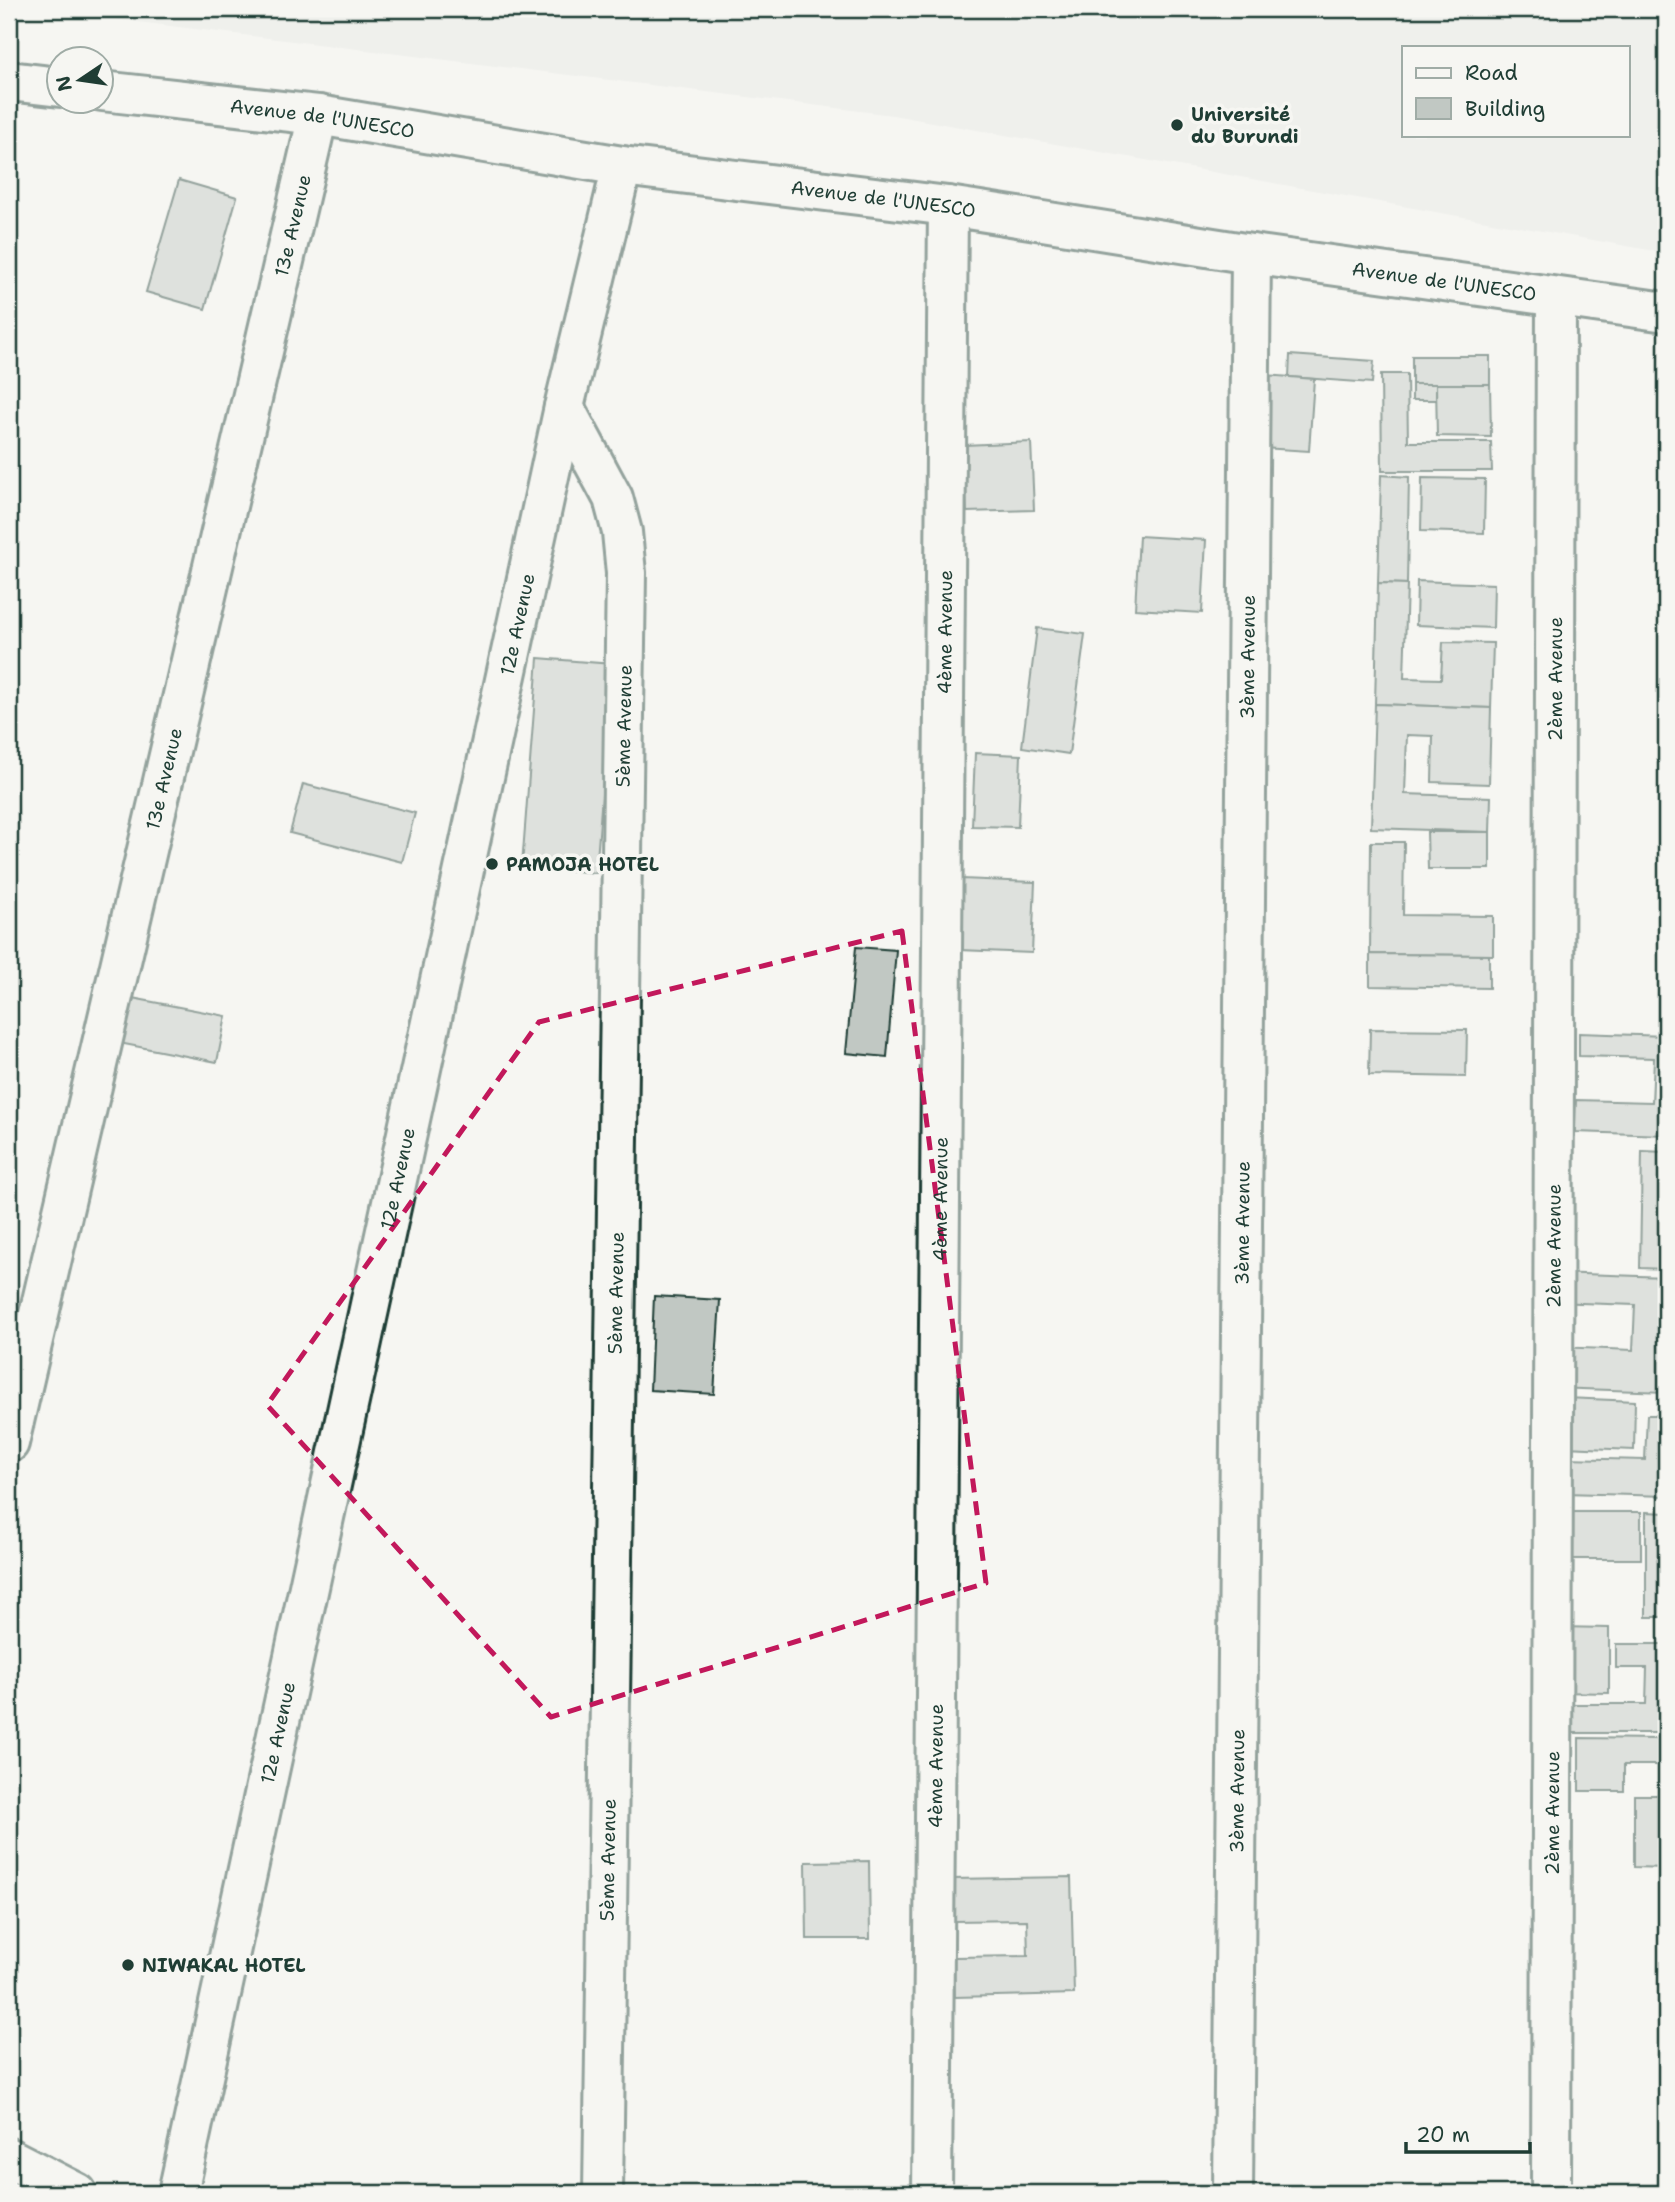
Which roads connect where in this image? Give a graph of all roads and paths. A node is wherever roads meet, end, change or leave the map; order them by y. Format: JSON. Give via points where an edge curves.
{"nodes":[{"id":1,"x":46,"y":88,"type":"edge"},
{"id":2,"x":11,"y":92,"type":"edge"},
{"id":3,"x":116,"y":93,"type":"edge"},
{"id":4,"x":318,"y":115,"type":"junction"},
{"id":5,"x":622,"y":166,"type":"junction"},
{"id":6,"x":948,"y":206,"type":"junction"},
{"id":7,"x":1251,"y":254,"type":"junction"},
{"id":8,"x":1556,"y":298,"type":"junction"},
{"id":9,"x":1666,"y":312,"type":"edge"},
{"id":10,"x":564,"y":407,"type":"junction"},
{"id":11,"x":9,"y":1443,"type":"edge"},
{"id":12,"x":9,"y":2158,"type":"edge"},
{"id":13,"x":77,"y":2193,"type":"edge"},
{"id":14,"x":178,"y":2193,"type":"edge"},
{"id":15,"x":604,"y":2193,"type":"edge"},
{"id":16,"x":932,"y":2193,"type":"edge"},
{"id":17,"x":1233,"y":2193,"type":"edge"},
{"id":18,"x":1551,"y":2193,"type":"edge"}],
"edges":[{"from":1,"to":2,"type":"street"},
{"from":3,"to":4,"type":"street","name":"Avenue de l'UNESCO"},
{"from":4,"to":5,"type":"street","name":"Avenue de l'UNESCO"},
{"from":4,"to":11,"type":"street","name":"13e Avenue"},
{"from":5,"to":6,"type":"street","name":"Avenue de l'UNESCO"},
{"from":5,"to":10,"type":"street","name":"12e Avenue"},
{"from":6,"to":7,"type":"street","name":"Avenue de l'UNESCO"},
{"from":6,"to":16,"type":"street","name":"4ème Avenue"},
{"from":7,"to":8,"type":"street","name":"Avenue de l'UNESCO"},
{"from":7,"to":17,"type":"street","name":"3ème Avenue"},
{"from":8,"to":9,"type":"street","name":"Avenue de l'UNESCO"},
{"from":8,"to":18,"type":"street","name":"2ème Avenue"},
{"from":10,"to":14,"type":"street","name":"12e Avenue"},
{"from":10,"to":15,"type":"street","name":"5ème Avenue","via":[[613,498],[626,573]]},
{"from":12,"to":13,"type":"street"}]}
